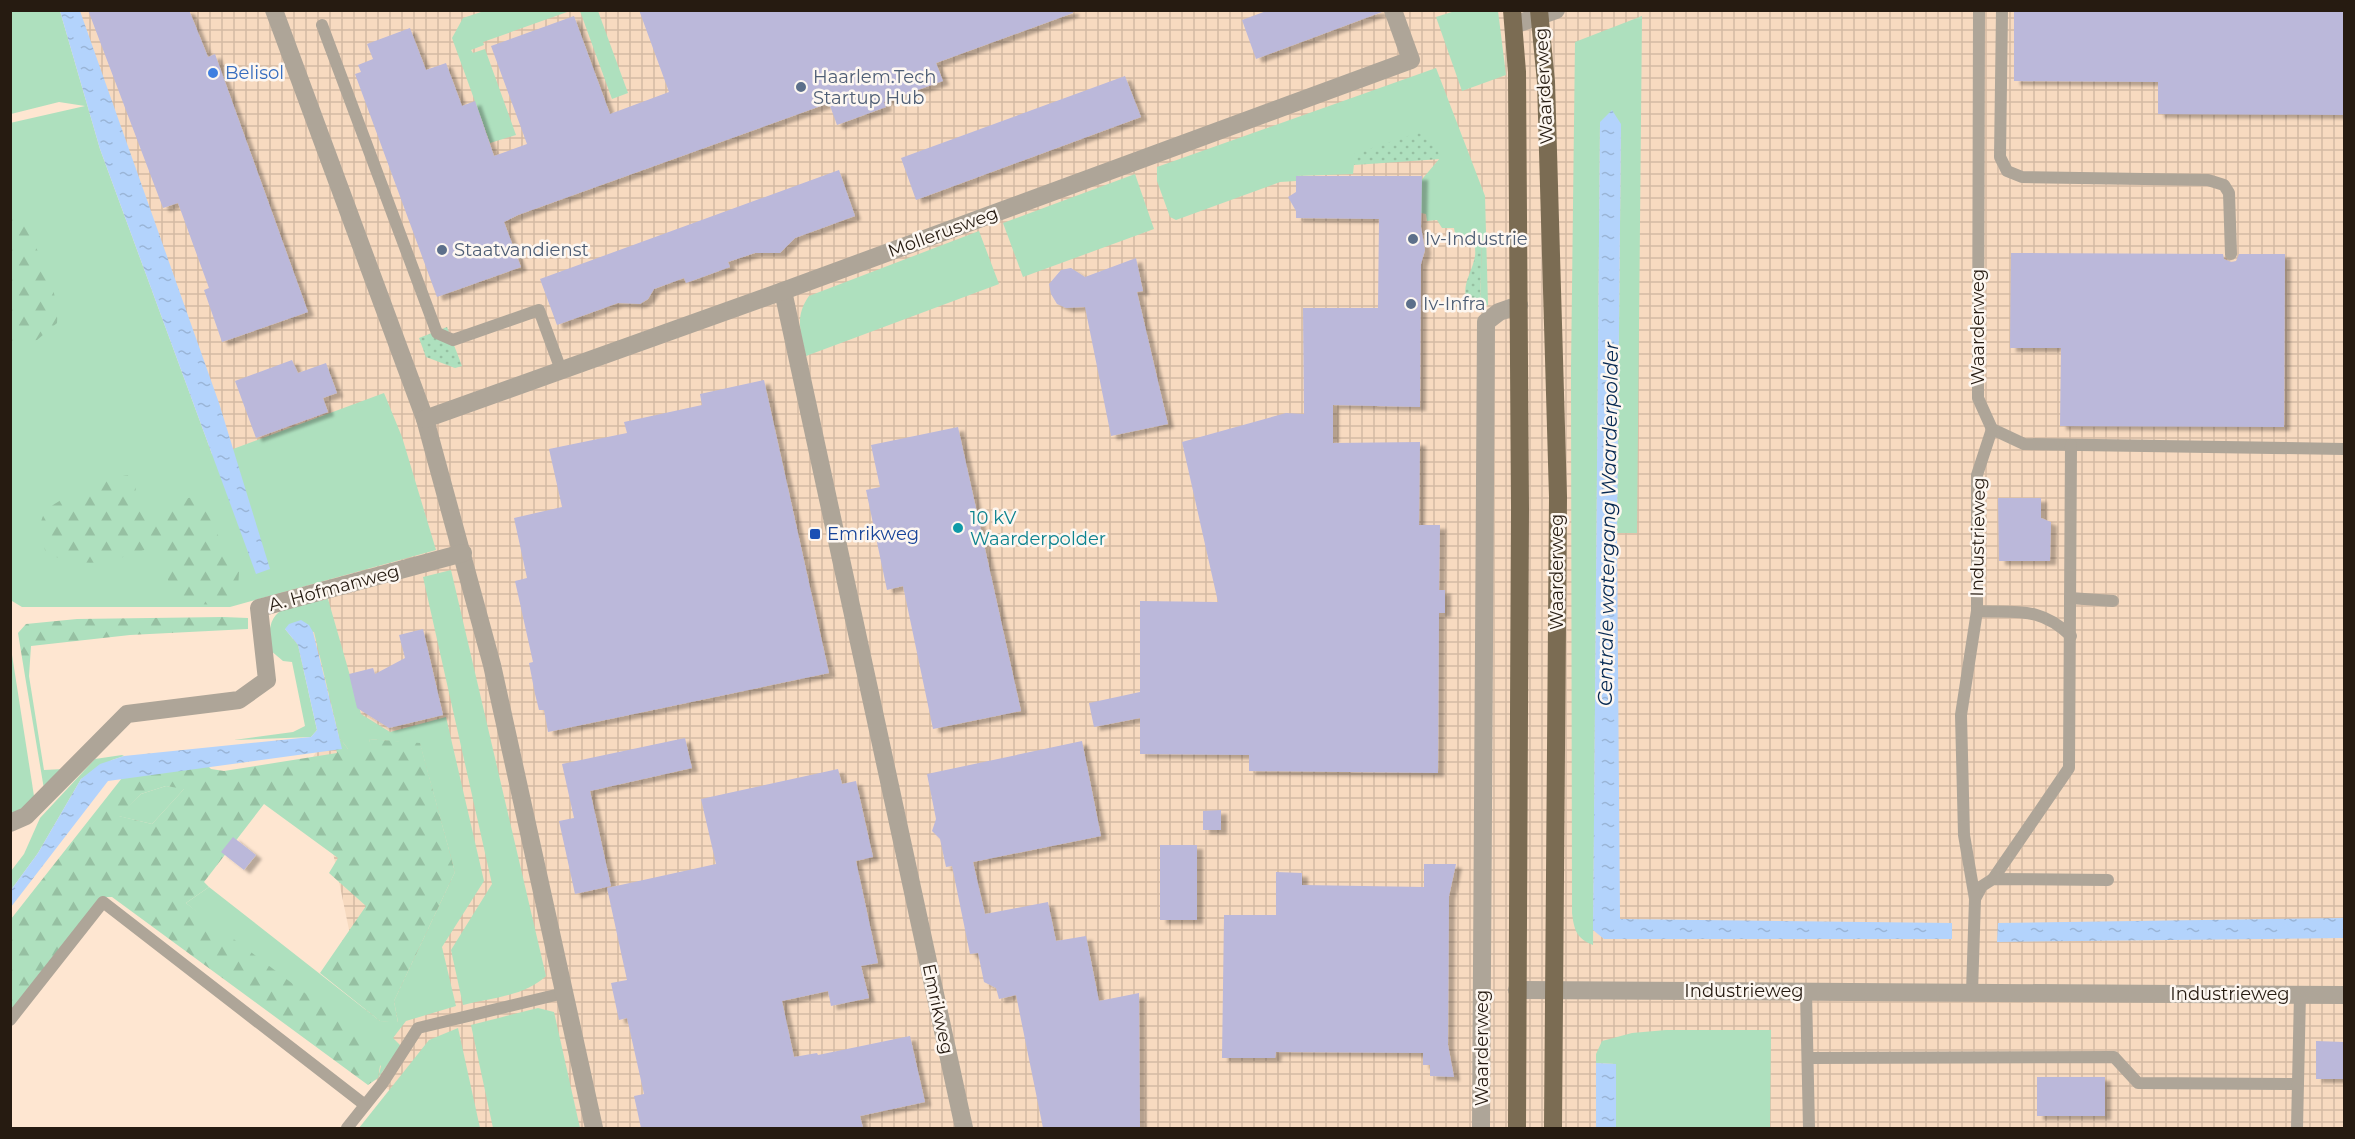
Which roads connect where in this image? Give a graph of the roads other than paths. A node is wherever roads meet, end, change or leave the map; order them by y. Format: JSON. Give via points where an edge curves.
{"nodes":[{"id":1,"x":274,"y":10,"type":"edge"},
{"id":2,"x":1393,"y":10,"type":"edge"},
{"id":3,"x":1979,"y":10,"type":"edge"},
{"id":4,"x":2002,"y":10,"type":"edge"},
{"id":5,"x":1545,"y":12,"type":"edge"},
{"id":6,"x":1513,"y":18,"type":"edge"},
{"id":7,"x":322,"y":25,"type":"dead end"},
{"id":8,"x":2231,"y":254,"type":"dead end"},
{"id":9,"x":783,"y":291,"type":"junction"},
{"id":10,"x":1519,"y":305,"type":"junction"},
{"id":11,"x":561,"y":370,"type":"junction"},
{"id":12,"x":425,"y":419,"type":"junction"},
{"id":13,"x":1992,"y":429,"type":"junction"},
{"id":14,"x":2072,"y":445,"type":"junction"},
{"id":15,"x":2344,"y":449,"type":"edge"},
{"id":16,"x":463,"y":553,"type":"junction"},
{"id":17,"x":2070,"y":598,"type":"junction"},
{"id":18,"x":2113,"y":601,"type":"dead end"},
{"id":19,"x":1977,"y":611,"type":"junction"},
{"id":20,"x":2070,"y":636,"type":"junction"},
{"id":21,"x":10,"y":823,"type":"edge"},
{"id":22,"x":1993,"y":879,"type":"junction"},
{"id":23,"x":2108,"y":880,"type":"dead end"},
{"id":24,"x":1975,"y":899,"type":"junction"},
{"id":25,"x":1517,"y":990,"type":"junction"},
{"id":26,"x":1554,"y":991,"type":"junction"},
{"id":27,"x":1806,"y":992,"type":"junction"},
{"id":28,"x":1972,"y":992,"type":"junction"},
{"id":29,"x":564,"y":993,"type":"junction"},
{"id":30,"x":2300,"y":994,"type":"junction"},
{"id":31,"x":2344,"y":995,"type":"edge"},
{"id":32,"x":10,"y":1020,"type":"edge"},
{"id":33,"x":1808,"y":1058,"type":"junction"},
{"id":34,"x":2298,"y":1084,"type":"junction"},
{"id":35,"x":365,"y":1105,"type":"junction"},
{"id":36,"x":347,"y":1128,"type":"edge"},
{"id":37,"x":594,"y":1128,"type":"edge"},
{"id":38,"x":964,"y":1128,"type":"edge"},
{"id":39,"x":1481,"y":1128,"type":"edge"},
{"id":40,"x":1516,"y":1128,"type":"edge"},
{"id":41,"x":1553,"y":1128,"type":"edge"},
{"id":42,"x":1809,"y":1128,"type":"edge"},
{"id":43,"x":2297,"y":1128,"type":"edge"}],
"edges":[{"from":1,"to":12,"type":"street"},
{"from":2,"to":9,"type":"street","name":"Mollerusweg","via":[[1411,60]]},
{"from":3,"to":13,"type":"lane","name":"Waarderweg","via":[[1978,398]]},
{"from":4,"to":8,"type":"lane","via":[[2000,157],[2007,171],[2022,177],[2208,180],[2224,185],[2229,193]]},
{"from":5,"to":6,"type":"street","name":"Waarderweg"},
{"from":5,"to":26,"type":"main road","name":"Waarderweg","via":[[1558,497]]},
{"from":6,"to":10,"type":"main road","name":"Waarderweg"},
{"from":7,"to":11,"type":"lane","via":[[436,333],[453,340],[539,310]]},
{"from":9,"to":11,"type":"street","name":"Mollerusweg"},
{"from":9,"to":38,"type":"street","name":"Emrikweg"},
{"from":10,"to":25,"type":"main road","name":"Waarderweg"},
{"from":10,"to":39,"type":"street","name":"Waarderweg","via":[[1486,322]]},
{"from":11,"to":12,"type":"street","name":"Mollerusweg"},
{"from":12,"to":16,"type":"street"},
{"from":13,"to":14,"type":"lane","via":[[2024,444]]},
{"from":13,"to":19,"type":"lane","name":"Industrieweg","via":[[1977,475]]},
{"from":14,"to":15,"type":"lane"},
{"from":14,"to":17,"type":"lane"},
{"from":16,"to":21,"type":"street","name":"A. Hofmanweg","via":[[259,608],[267,680],[239,700],[127,714],[26,816]]},
{"from":16,"to":29,"type":"street","via":[[492,665]]},
{"from":17,"to":18,"type":"lane"},
{"from":17,"to":20,"type":"lane"},
{"from":19,"to":20,"type":"lane","name":"Industrieweg","via":[[2038,613],[2056,622]]},
{"from":19,"to":24,"type":"lane","name":"Industrieweg","via":[[1961,715],[1964,835]]},
{"from":20,"to":22,"type":"lane","via":[[2069,768]]},
{"from":22,"to":23,"type":"lane"},
{"from":22,"to":24,"type":"lane","via":[[1982,886]]},
{"from":24,"to":28,"type":"lane","name":"Industrieweg"},
{"from":25,"to":26,"type":"street","name":"Industrieweg"},
{"from":25,"to":40,"type":"main road","name":"Waarderweg"},
{"from":26,"to":27,"type":"street","name":"Industrieweg"},
{"from":26,"to":41,"type":"main road","name":"Waarderweg"},
{"from":27,"to":28,"type":"street","name":"Industrieweg"},
{"from":27,"to":33,"type":"lane"},
{"from":28,"to":30,"type":"street","name":"Industrieweg"},
{"from":29,"to":35,"type":"lane","via":[[418,1028]]},
{"from":29,"to":37,"type":"street"},
{"from":30,"to":31,"type":"street","name":"Industrieweg"},
{"from":30,"to":34,"type":"lane"},
{"from":32,"to":35,"type":"lane","via":[[103,902]]},
{"from":33,"to":34,"type":"lane","via":[[2114,1057],[2138,1083]]},
{"from":33,"to":42,"type":"lane"},
{"from":34,"to":43,"type":"lane"},
{"from":35,"to":36,"type":"lane"}]}
